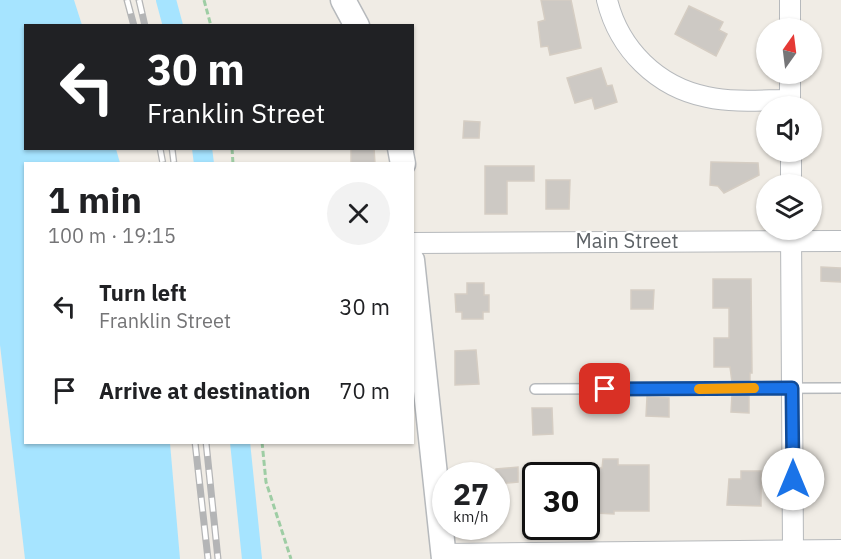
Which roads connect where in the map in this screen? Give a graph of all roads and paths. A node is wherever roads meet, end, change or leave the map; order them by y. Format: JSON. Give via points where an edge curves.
{"nodes":[{"id":1,"x":204,"y":0,"type":"edge"},
{"id":2,"x":344,"y":0,"type":"edge"},
{"id":3,"x":607,"y":0,"type":"edge"},
{"id":4,"x":790,"y":0,"type":"edge"},
{"id":5,"x":790,"y":18,"type":"edge"},
{"id":6,"x":210,"y":24,"type":"edge"},
{"id":7,"x":356,"y":24,"type":"edge"},
{"id":8,"x":756,"y":101,"type":"edge"},
{"id":9,"x":756,"y":236,"type":"edge"},
{"id":10,"x":822,"y":238,"type":"edge"},
{"id":11,"x":791,"y":240,"type":"edge"},
{"id":12,"x":841,"y":240,"type":"edge"},
{"id":13,"x":414,"y":243,"type":"edge"},
{"id":14,"x":414,"y":278,"type":"edge"},
{"id":15,"x":792,"y":388,"type":"junction"},
{"id":16,"x":841,"y":388,"type":"edge"},
{"id":17,"x":535,"y":389,"type":"dead end"},
{"id":18,"x":262,"y":444,"type":"edge"},
{"id":19,"x":793,"y":550,"type":"junction"},
{"id":20,"x":841,"y":550,"type":"edge"},
{"id":21,"x":444,"y":556,"type":"edge"},
{"id":22,"x":291,"y":559,"type":"edge"}],
"edges":[{"from":1,"to":6,"type":"path"},
{"from":2,"to":7,"type":"street"},
{"from":3,"to":8,"type":"street","via":[[619,33],[631,51],[660,78],[706,97]]},
{"from":4,"to":5,"type":"street"},
{"from":9,"to":13,"type":"street","name":"Main Street"},
{"from":10,"to":12,"type":"street","name":"Main Street"},
{"from":11,"to":15,"type":"street"},
{"from":14,"to":21,"type":"street"},
{"from":15,"to":16,"type":"lane"},
{"from":15,"to":17,"type":"lane"},
{"from":15,"to":19,"type":"street"},
{"from":18,"to":22,"type":"path","via":[[267,482]]},
{"from":19,"to":20,"type":"street"},
{"from":19,"to":21,"type":"street"}]}
